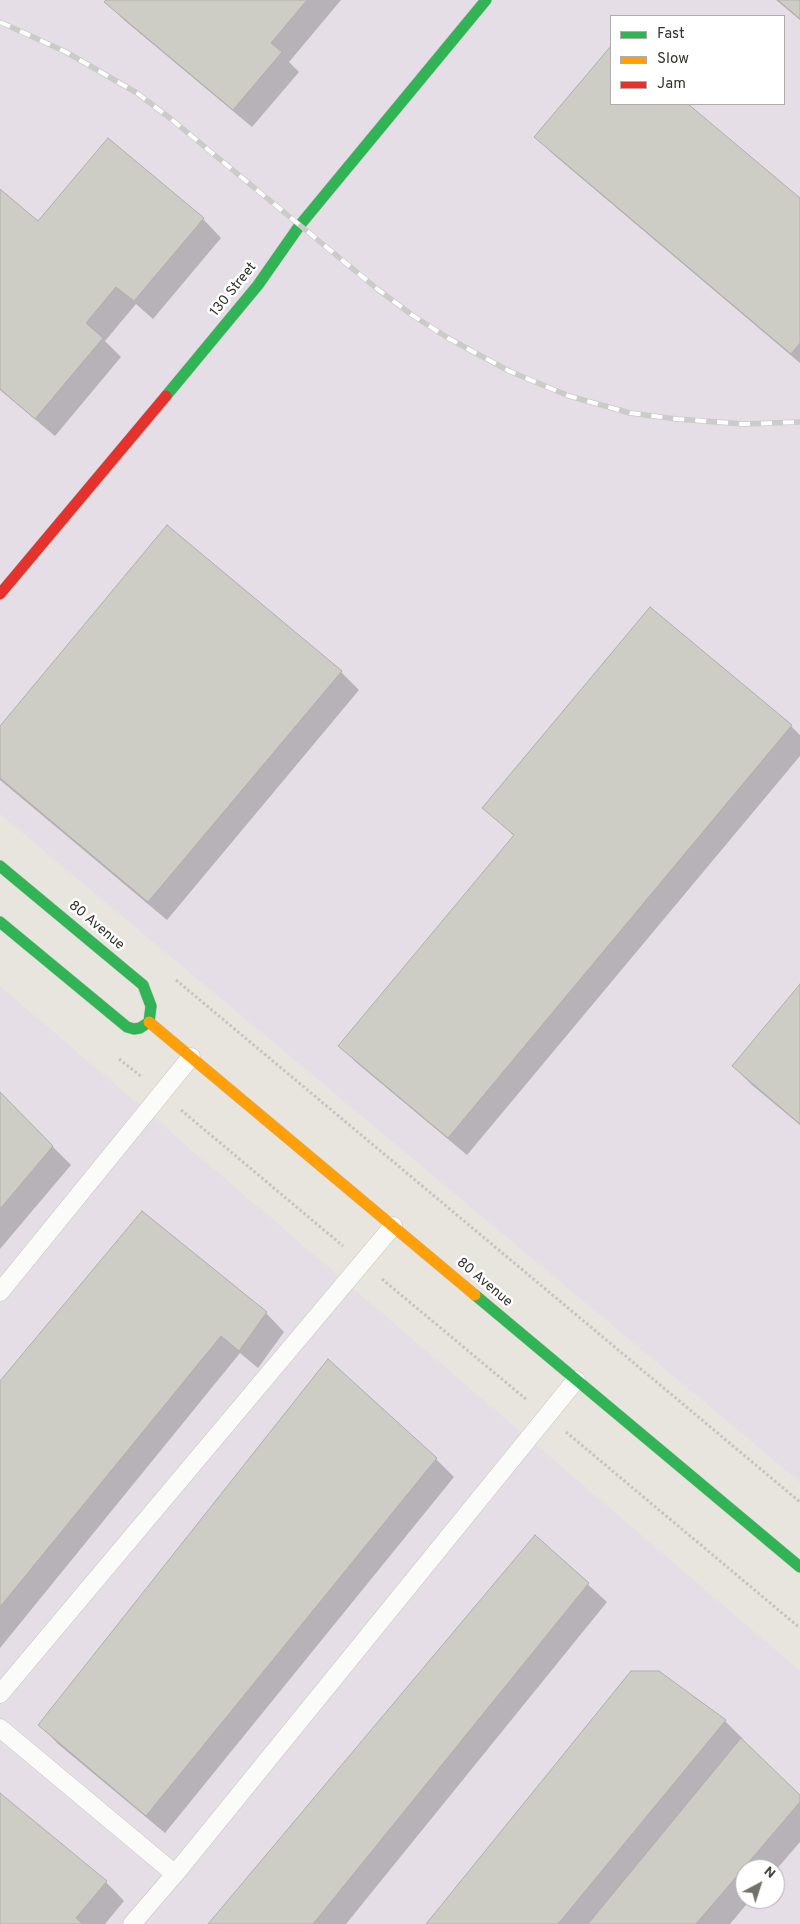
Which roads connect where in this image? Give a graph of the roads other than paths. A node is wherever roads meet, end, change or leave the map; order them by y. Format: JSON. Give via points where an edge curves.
{"nodes":[{"id":1,"x":486,"y":0,"type":"edge"},
{"id":2,"x":0,"y":594,"type":"edge"},
{"id":3,"x":0,"y":866,"type":"edge"},
{"id":4,"x":0,"y":922,"type":"edge"},
{"id":5,"x":149,"y":1022,"type":"junction"},
{"id":6,"x":191,"y":1057,"type":"junction"},
{"id":7,"x":393,"y":1226,"type":"junction"},
{"id":8,"x":0,"y":1292,"type":"edge"},
{"id":9,"x":576,"y":1380,"type":"junction"},
{"id":10,"x":800,"y":1567,"type":"edge"},
{"id":11,"x":0,"y":1694,"type":"edge"},
{"id":12,"x":0,"y":1728,"type":"edge"},
{"id":13,"x":175,"y":1874,"type":"junction"},
{"id":14,"x":132,"y":1924,"type":"edge"}],
"edges":[{"from":1,"to":2,"type":"main road","name":"130 Street","via":[[300,225],[258,285]]},
{"from":3,"to":5,"type":"main road","name":"80 Avenue","via":[[143,985],[151,1006]]},
{"from":4,"to":5,"type":"main road","via":[[127,1028],[140,1028]]},
{"from":5,"to":6,"type":"main road","name":"80 Avenue"},
{"from":6,"to":7,"type":"main road","name":"80 Avenue"},
{"from":6,"to":8,"type":"lane"},
{"from":7,"to":9,"type":"main road","name":"80 Avenue"},
{"from":7,"to":11,"type":"lane"},
{"from":9,"to":10,"type":"main road","name":"80 Avenue"},
{"from":9,"to":13,"type":"lane"},
{"from":12,"to":13,"type":"lane"},
{"from":13,"to":14,"type":"lane"}]}
